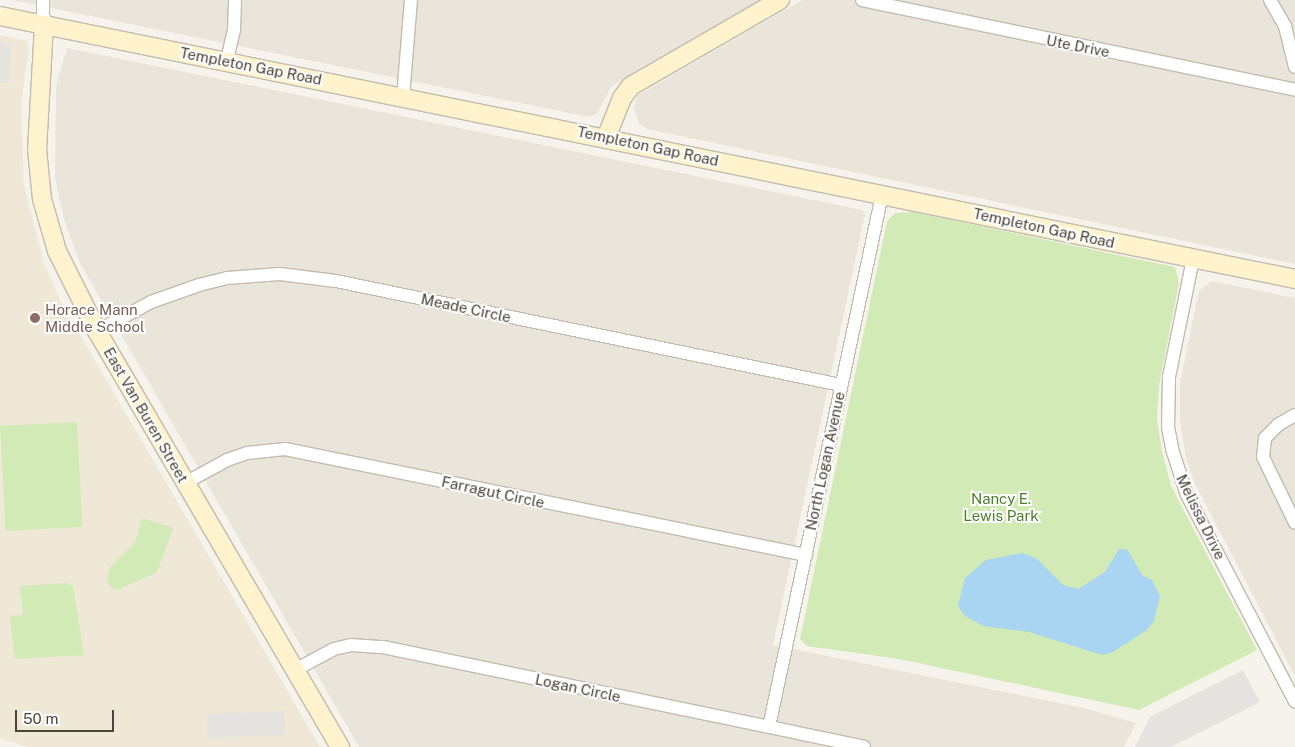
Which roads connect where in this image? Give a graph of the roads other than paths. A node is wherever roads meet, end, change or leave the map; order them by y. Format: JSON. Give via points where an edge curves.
{"nodes":[{"id":1,"x":43,"y":0,"type":"edge"},
{"id":2,"x":235,"y":0,"type":"edge"},
{"id":3,"x":411,"y":0,"type":"edge"},
{"id":4,"x":780,"y":0,"type":"edge"},
{"id":5,"x":862,"y":0,"type":"edge"},
{"id":6,"x":1270,"y":0,"type":"edge"},
{"id":7,"x":0,"y":16,"type":"edge"},
{"id":8,"x":44,"y":25,"type":"junction"},
{"id":9,"x":227,"y":60,"type":"junction"},
{"id":10,"x":1295,"y":67,"type":"edge"},
{"id":11,"x":1295,"y":90,"type":"edge"},
{"id":12,"x":403,"y":97,"type":"junction"},
{"id":13,"x":606,"y":138,"type":"junction"},
{"id":14,"x":882,"y":195,"type":"junction"},
{"id":15,"x":1193,"y":259,"type":"junction"},
{"id":16,"x":1295,"y":279,"type":"edge"},
{"id":17,"x":97,"y":331,"type":"junction"},
{"id":18,"x":841,"y":385,"type":"junction"},
{"id":19,"x":1295,"y":415,"type":"edge"},
{"id":20,"x":185,"y":483,"type":"junction"},
{"id":21,"x":1289,"y":498,"type":"edge"},
{"id":22,"x":1295,"y":523,"type":"edge"},
{"id":23,"x":806,"y":556,"type":"junction"},
{"id":24,"x":295,"y":670,"type":"junction"},
{"id":25,"x":1295,"y":702,"type":"edge"},
{"id":26,"x":769,"y":727,"type":"junction"},
{"id":27,"x":340,"y":747,"type":"edge"},
{"id":28,"x":864,"y":747,"type":"edge"}],
"edges":[{"from":1,"to":8,"type":"street"},
{"from":2,"to":9,"type":"street","via":[[234,30]]},
{"from":3,"to":12,"type":"street"},
{"from":4,"to":13,"type":"street","via":[[631,86],[622,98]]},
{"from":5,"to":11,"type":"street","name":"Ute Drive"},
{"from":6,"to":10,"type":"street","via":[[1285,26]]},
{"from":7,"to":8,"type":"street","name":"Templeton Gap Road"},
{"from":8,"to":9,"type":"street","name":"Templeton Gap Road"},
{"from":8,"to":17,"type":"street","name":"East Van Buren Street","via":[[36,126],[42,199],[57,251]]},
{"from":9,"to":12,"type":"street","name":"Templeton Gap Road"},
{"from":12,"to":13,"type":"street","name":"Templeton Gap Road"},
{"from":13,"to":14,"type":"street","name":"Templeton Gap Road"},
{"from":14,"to":15,"type":"street","name":"Templeton Gap Road"},
{"from":14,"to":18,"type":"street","name":"North Logan Avenue"},
{"from":15,"to":16,"type":"street","name":"Templeton Gap Road"},
{"from":15,"to":25,"type":"street","name":"Melissa Drive","via":[[1169,377],[1168,427],[1173,452],[1187,495]]},
{"from":17,"to":18,"type":"street","name":"Meade Circle","via":[[151,302],[199,285],[227,278],[280,274],[336,281]]},
{"from":17,"to":20,"type":"street","name":"East Van Buren Street"},
{"from":18,"to":23,"type":"street","name":"North Logan Avenue"},
{"from":19,"to":21,"type":"street","via":[[1271,431],[1263,448],[1266,467]]},
{"from":20,"to":23,"type":"street","name":"Farragut Circle","via":[[234,458],[264,449],[285,450]]},
{"from":20,"to":24,"type":"street","name":"East Van Buren Street"},
{"from":21,"to":22,"type":"street"},
{"from":23,"to":26,"type":"street","name":"North Logan Avenue"},
{"from":24,"to":26,"type":"street","name":"Logan Circle","via":[[334,649],[350,645],[383,648]]},
{"from":24,"to":27,"type":"street","name":"East Van Buren Street"},
{"from":26,"to":28,"type":"street","name":"Logan Circle"}]}
